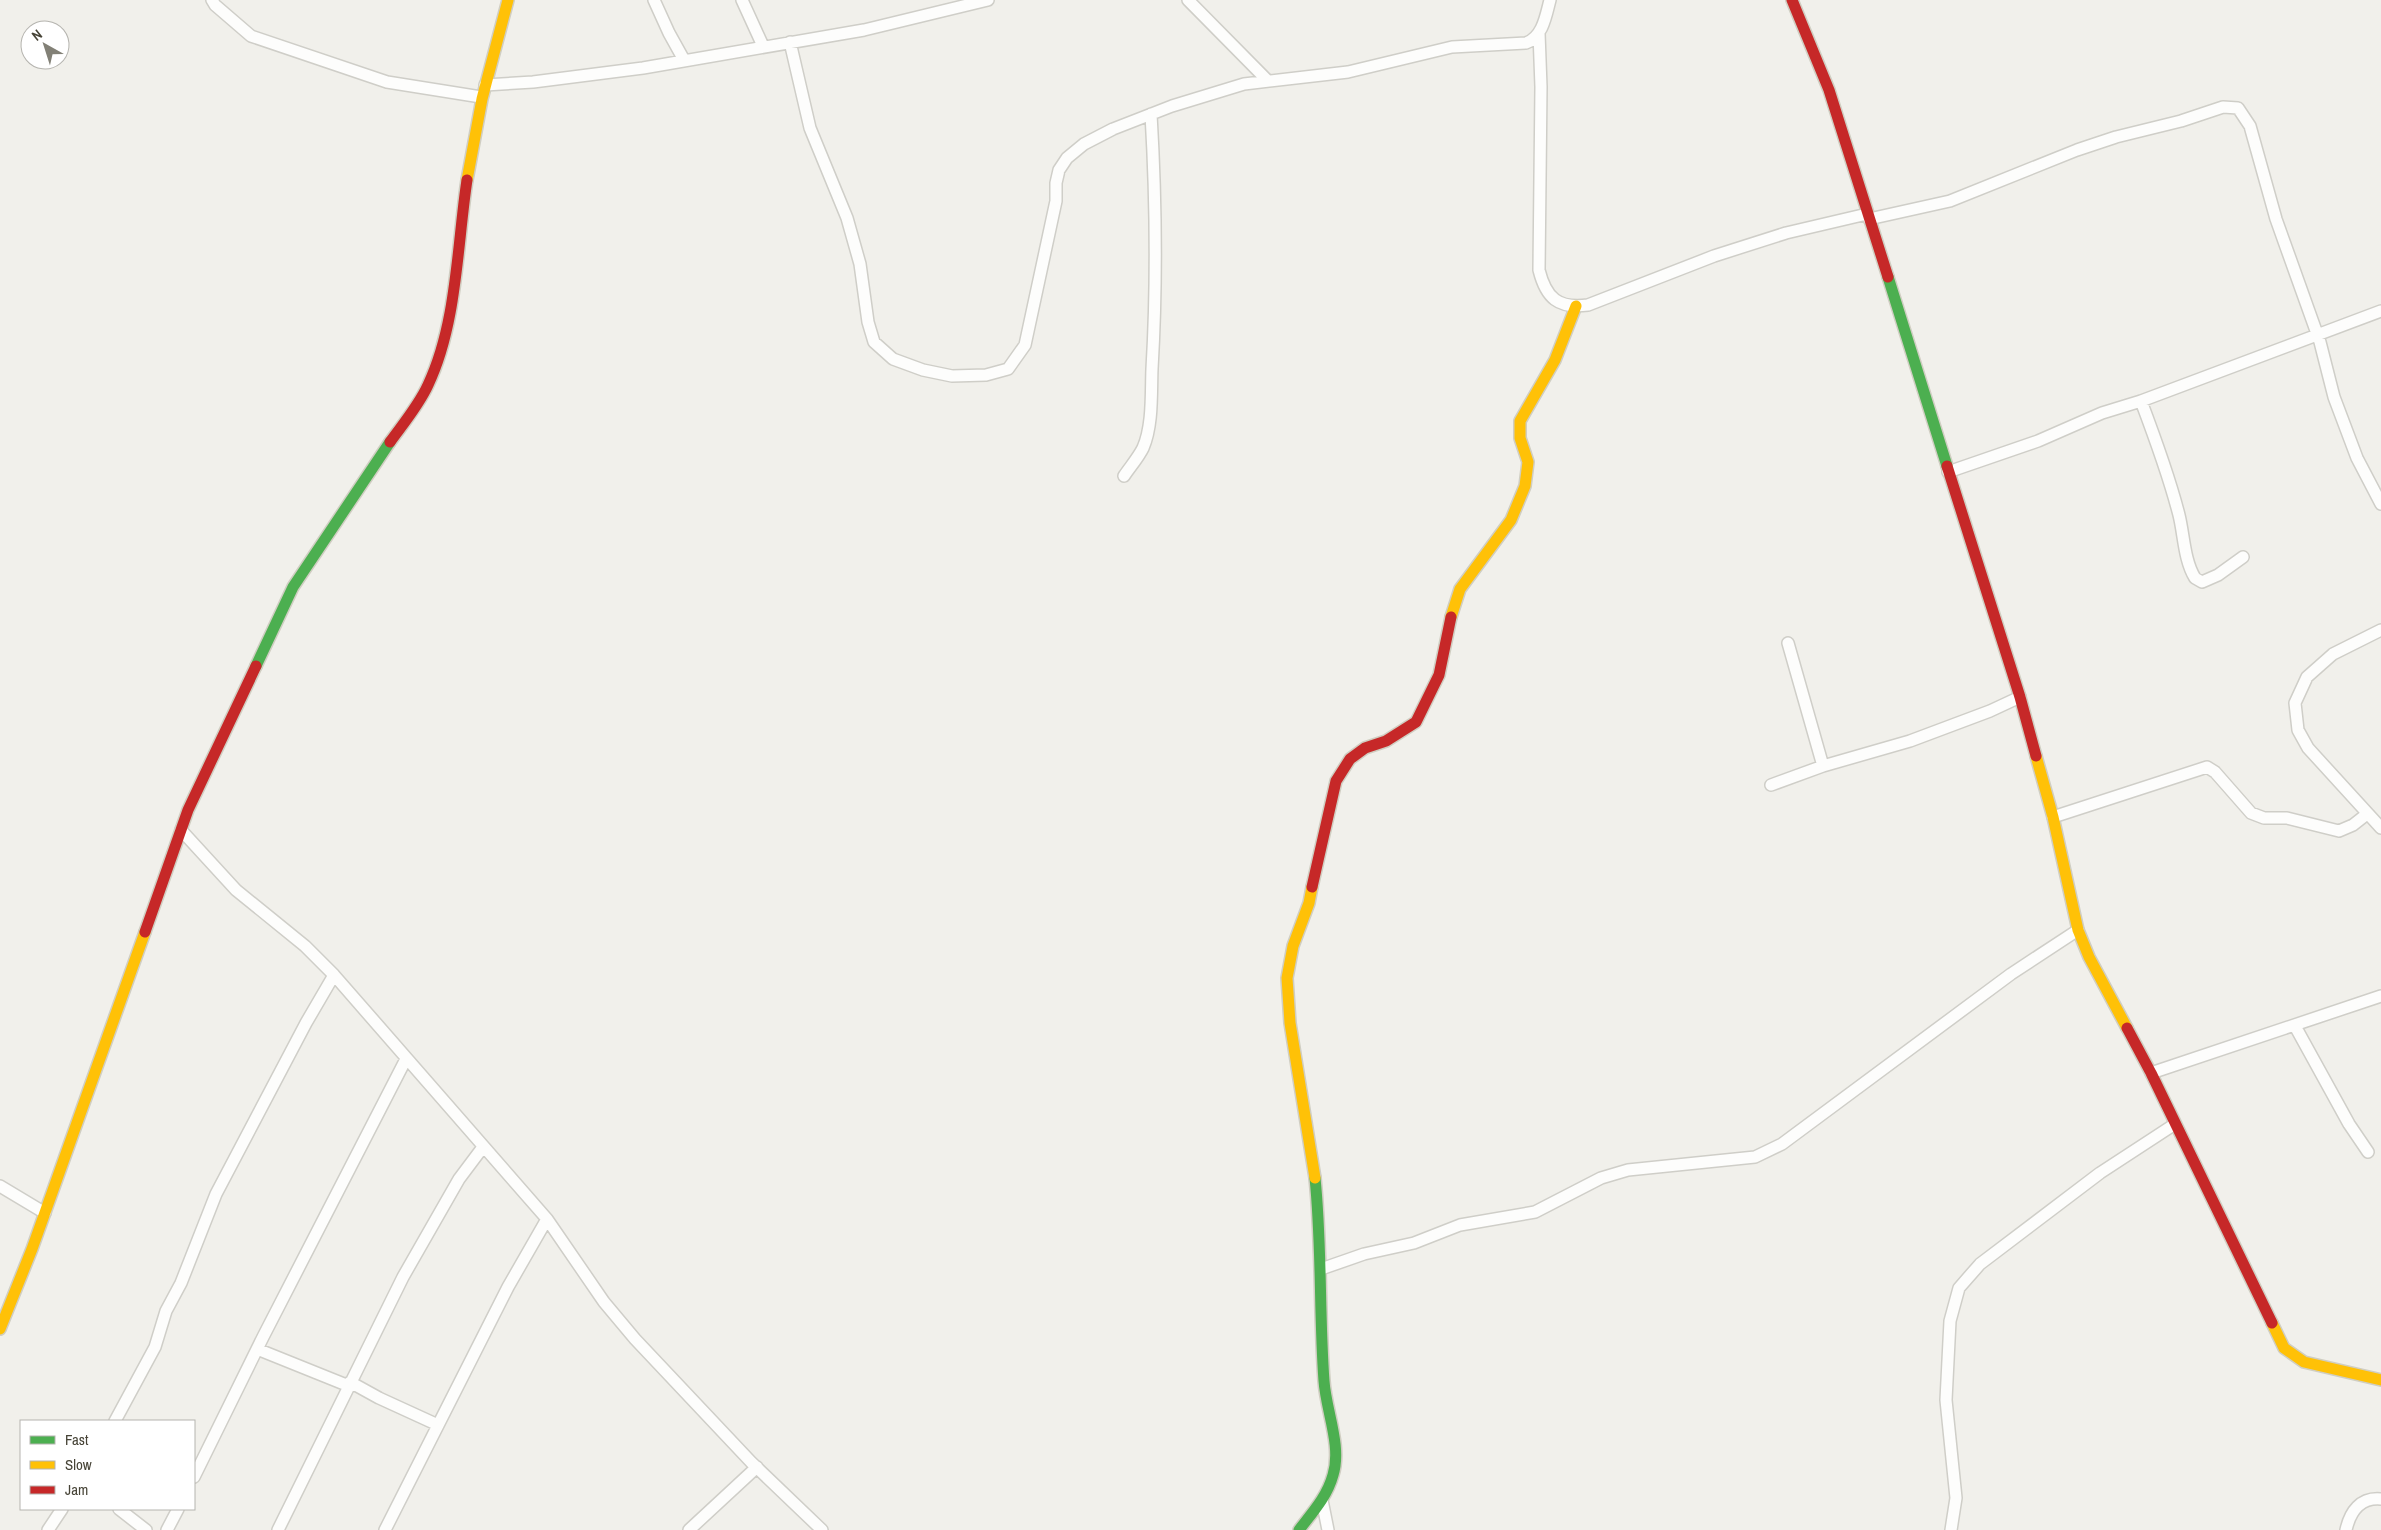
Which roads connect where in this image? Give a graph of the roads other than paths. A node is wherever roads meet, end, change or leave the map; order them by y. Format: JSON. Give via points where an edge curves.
{"nodes":[{"id":1,"x":212,"y":0,"type":"edge"},
{"id":2,"x":508,"y":0,"type":"edge"},
{"id":3,"x":654,"y":0,"type":"edge"},
{"id":4,"x":742,"y":0,"type":"edge"},
{"id":5,"x":988,"y":0,"type":"edge"},
{"id":6,"x":1188,"y":0,"type":"edge"},
{"id":7,"x":1550,"y":0,"type":"edge"},
{"id":8,"x":1792,"y":0,"type":"edge"},
{"id":9,"x":1538,"y":33,"type":"junction"},
{"id":10,"x":790,"y":42,"type":"junction"},
{"id":11,"x":763,"y":46,"type":"junction"},
{"id":12,"x":684,"y":60,"type":"junction"},
{"id":13,"x":1267,"y":80,"type":"junction"},
{"id":14,"x":485,"y":85,"type":"junction"},
{"id":15,"x":481,"y":97,"type":"junction"},
{"id":16,"x":1151,"y":114,"type":"junction"},
{"id":17,"x":1868,"y":217,"type":"junction"},
{"id":18,"x":1576,"y":306,"type":"junction"},
{"id":19,"x":2381,"y":311,"type":"edge"},
{"id":20,"x":2318,"y":336,"type":"junction"},
{"id":21,"x":2141,"y":401,"type":"junction"},
{"id":22,"x":1948,"y":472,"type":"junction"},
{"id":23,"x":1124,"y":476,"type":"dead end"},
{"id":24,"x":2381,"y":504,"type":"edge"},
{"id":25,"x":2243,"y":557,"type":"dead end"},
{"id":26,"x":2381,"y":630,"type":"edge"},
{"id":27,"x":1788,"y":643,"type":"dead end"},
{"id":28,"x":2020,"y":697,"type":"junction"},
{"id":29,"x":1823,"y":766,"type":"junction"},
{"id":30,"x":1771,"y":785,"type":"dead end"},
{"id":31,"x":2368,"y":814,"type":"junction"},
{"id":32,"x":2053,"y":817,"type":"junction"},
{"id":33,"x":2381,"y":828,"type":"edge"},
{"id":34,"x":181,"y":830,"type":"junction"},
{"id":35,"x":2078,"y":930,"type":"junction"},
{"id":36,"x":334,"y":975,"type":"junction"},
{"id":37,"x":2381,"y":996,"type":"edge"},
{"id":38,"x":2295,"y":1026,"type":"junction"},
{"id":39,"x":406,"y":1059,"type":"junction"},
{"id":40,"x":2150,"y":1073,"type":"junction"},
{"id":41,"x":2175,"y":1124,"type":"junction"},
{"id":42,"x":482,"y":1147,"type":"junction"},
{"id":43,"x":2368,"y":1152,"type":"dead end"},
{"id":44,"x":0,"y":1186,"type":"edge"},
{"id":45,"x":45,"y":1213,"type":"junction"},
{"id":46,"x":547,"y":1219,"type":"junction"},
{"id":47,"x":1321,"y":1270,"type":"junction"},
{"id":48,"x":0,"y":1329,"type":"edge"},
{"id":49,"x":257,"y":1349,"type":"junction"},
{"id":50,"x":2381,"y":1380,"type":"edge"},
{"id":51,"x":350,"y":1384,"type":"junction"},
{"id":52,"x":116,"y":1420,"type":"edge"},
{"id":53,"x":438,"y":1425,"type":"junction"},
{"id":54,"x":756,"y":1467,"type":"junction"},
{"id":55,"x":195,"y":1475,"type":"edge"},
{"id":56,"x":1322,"y":1500,"type":"junction"},
{"id":57,"x":2381,"y":1500,"type":"edge"},
{"id":58,"x":61,"y":1510,"type":"edge"},
{"id":59,"x":120,"y":1510,"type":"edge"},
{"id":60,"x":177,"y":1510,"type":"edge"},
{"id":61,"x":48,"y":1530,"type":"edge"},
{"id":62,"x":146,"y":1530,"type":"edge"},
{"id":63,"x":167,"y":1530,"type":"edge"},
{"id":64,"x":278,"y":1530,"type":"edge"},
{"id":65,"x":385,"y":1530,"type":"edge"},
{"id":66,"x":689,"y":1530,"type":"edge"},
{"id":67,"x":822,"y":1530,"type":"edge"},
{"id":68,"x":1299,"y":1530,"type":"edge"},
{"id":69,"x":1328,"y":1530,"type":"edge"},
{"id":70,"x":1951,"y":1530,"type":"edge"},
{"id":71,"x":2346,"y":1530,"type":"edge"}],
"edges":[{"from":1,"to":15,"type":"street","via":[[251,36],[387,82]]},
{"from":2,"to":14,"type":"street"},
{"from":3,"to":12,"type":"street"},
{"from":4,"to":11,"type":"street"},
{"from":5,"to":10,"type":"street","via":[[864,30]]},
{"from":6,"to":13,"type":"street"},
{"from":7,"to":9,"type":"street"},
{"from":8,"to":17,"type":"street","via":[[1829,90]]},
{"from":9,"to":13,"type":"street","via":[[1526,43],[1452,47],[1348,72]]},
{"from":9,"to":18,"type":"street","via":[[1541,87],[1539,270],[1550,296],[1563,305]]},
{"from":10,"to":11,"type":"street"},
{"from":10,"to":16,"type":"street","via":[[810,128],[847,218],[860,264],[874,342],[893,359],[952,376],[986,375],[1008,369],[1016,359],[1024,345],[1056,201],[1059,170],[1067,158],[1084,144]]},
{"from":11,"to":12,"type":"street"},
{"from":12,"to":14,"type":"street","via":[[577,77]]},
{"from":13,"to":16,"type":"street","via":[[1244,84]]},
{"from":14,"to":15,"type":"street"},
{"from":15,"to":34,"type":"street","via":[[449,322],[428,386],[293,587]]},
{"from":16,"to":23,"type":"street","via":[[1155,230],[1152,389],[1143,448]]},
{"from":17,"to":18,"type":"street","via":[[1786,233],[1714,256],[1588,305]]},
{"from":17,"to":20,"type":"street","via":[[1950,201],[2077,150],[2231,106],[2238,108],[2250,126],[2276,219]]},
{"from":17,"to":22,"type":"street"},
{"from":18,"to":47,"type":"street","via":[[1555,360],[1520,421],[1520,438],[1528,462],[1525,486],[1511,520],[1460,589],[1448,626],[1439,675],[1424,706],[1416,722],[1350,759],[1336,781],[1330,800],[1313,889],[1292,946],[1287,978],[1297,1077],[1313,1167]]},
{"from":19,"to":20,"type":"street"},
{"from":20,"to":21,"type":"street"},
{"from":20,"to":24,"type":"street","via":[[2337,406],[2357,458]]},
{"from":21,"to":22,"type":"street"},
{"from":21,"to":25,"type":"street","via":[[2155,437],[2195,578],[2202,582]]},
{"from":22,"to":28,"type":"street"},
{"from":26,"to":31,"type":"street","via":[[2333,654],[2308,677],[2295,703],[2298,730],[2308,748]]},
{"from":27,"to":29,"type":"street"},
{"from":28,"to":29,"type":"street","via":[[1910,741]]},
{"from":28,"to":32,"type":"street"},
{"from":29,"to":30,"type":"street"},
{"from":31,"to":32,"type":"street","via":[[2339,831],[2287,818],[2264,818],[2251,813],[2207,767]]},
{"from":31,"to":33,"type":"street"},
{"from":32,"to":35,"type":"street"},
{"from":34,"to":36,"type":"street","via":[[236,890],[305,946]]},
{"from":34,"to":45,"type":"street"},
{"from":35,"to":40,"type":"street"},
{"from":35,"to":47,"type":"street","via":[[2011,974],[1782,1144],[1755,1157],[1628,1170],[1601,1178],[1535,1212],[1460,1225],[1414,1243],[1364,1254]]},
{"from":36,"to":39,"type":"street"},
{"from":36,"to":52,"type":"street","via":[[216,1194],[154,1346]]},
{"from":37,"to":38,"type":"street"},
{"from":38,"to":40,"type":"street"},
{"from":38,"to":43,"type":"street"},
{"from":39,"to":42,"type":"street"},
{"from":39,"to":49,"type":"street"},
{"from":40,"to":41,"type":"street"},
{"from":41,"to":50,"type":"street","via":[[2284,1348],[2292,1358]]},
{"from":41,"to":70,"type":"street","via":[[2100,1173],[1980,1264],[1959,1288],[1950,1321],[1946,1400],[1956,1498]]},
{"from":42,"to":46,"type":"street"},
{"from":42,"to":51,"type":"street","via":[[459,1178],[403,1277]]},
{"from":44,"to":45,"type":"street"},
{"from":45,"to":48,"type":"street"},
{"from":46,"to":53,"type":"street","via":[[508,1287]]},
{"from":46,"to":54,"type":"street","via":[[629,1332]]},
{"from":47,"to":56,"type":"street","via":[[1324,1382],[1335,1448],[1334,1474]]},
{"from":49,"to":51,"type":"street"},
{"from":49,"to":55,"type":"street"},
{"from":51,"to":53,"type":"street"},
{"from":51,"to":64,"type":"street"},
{"from":53,"to":65,"type":"street"},
{"from":54,"to":66,"type":"street"},
{"from":54,"to":67,"type":"street"},
{"from":56,"to":68,"type":"street"},
{"from":56,"to":69,"type":"street"},
{"from":57,"to":71,"type":"street","via":[[2374,1498],[2355,1508],[2349,1516]]},
{"from":58,"to":61,"type":"street"},
{"from":59,"to":62,"type":"street"},
{"from":60,"to":63,"type":"street"}]}
